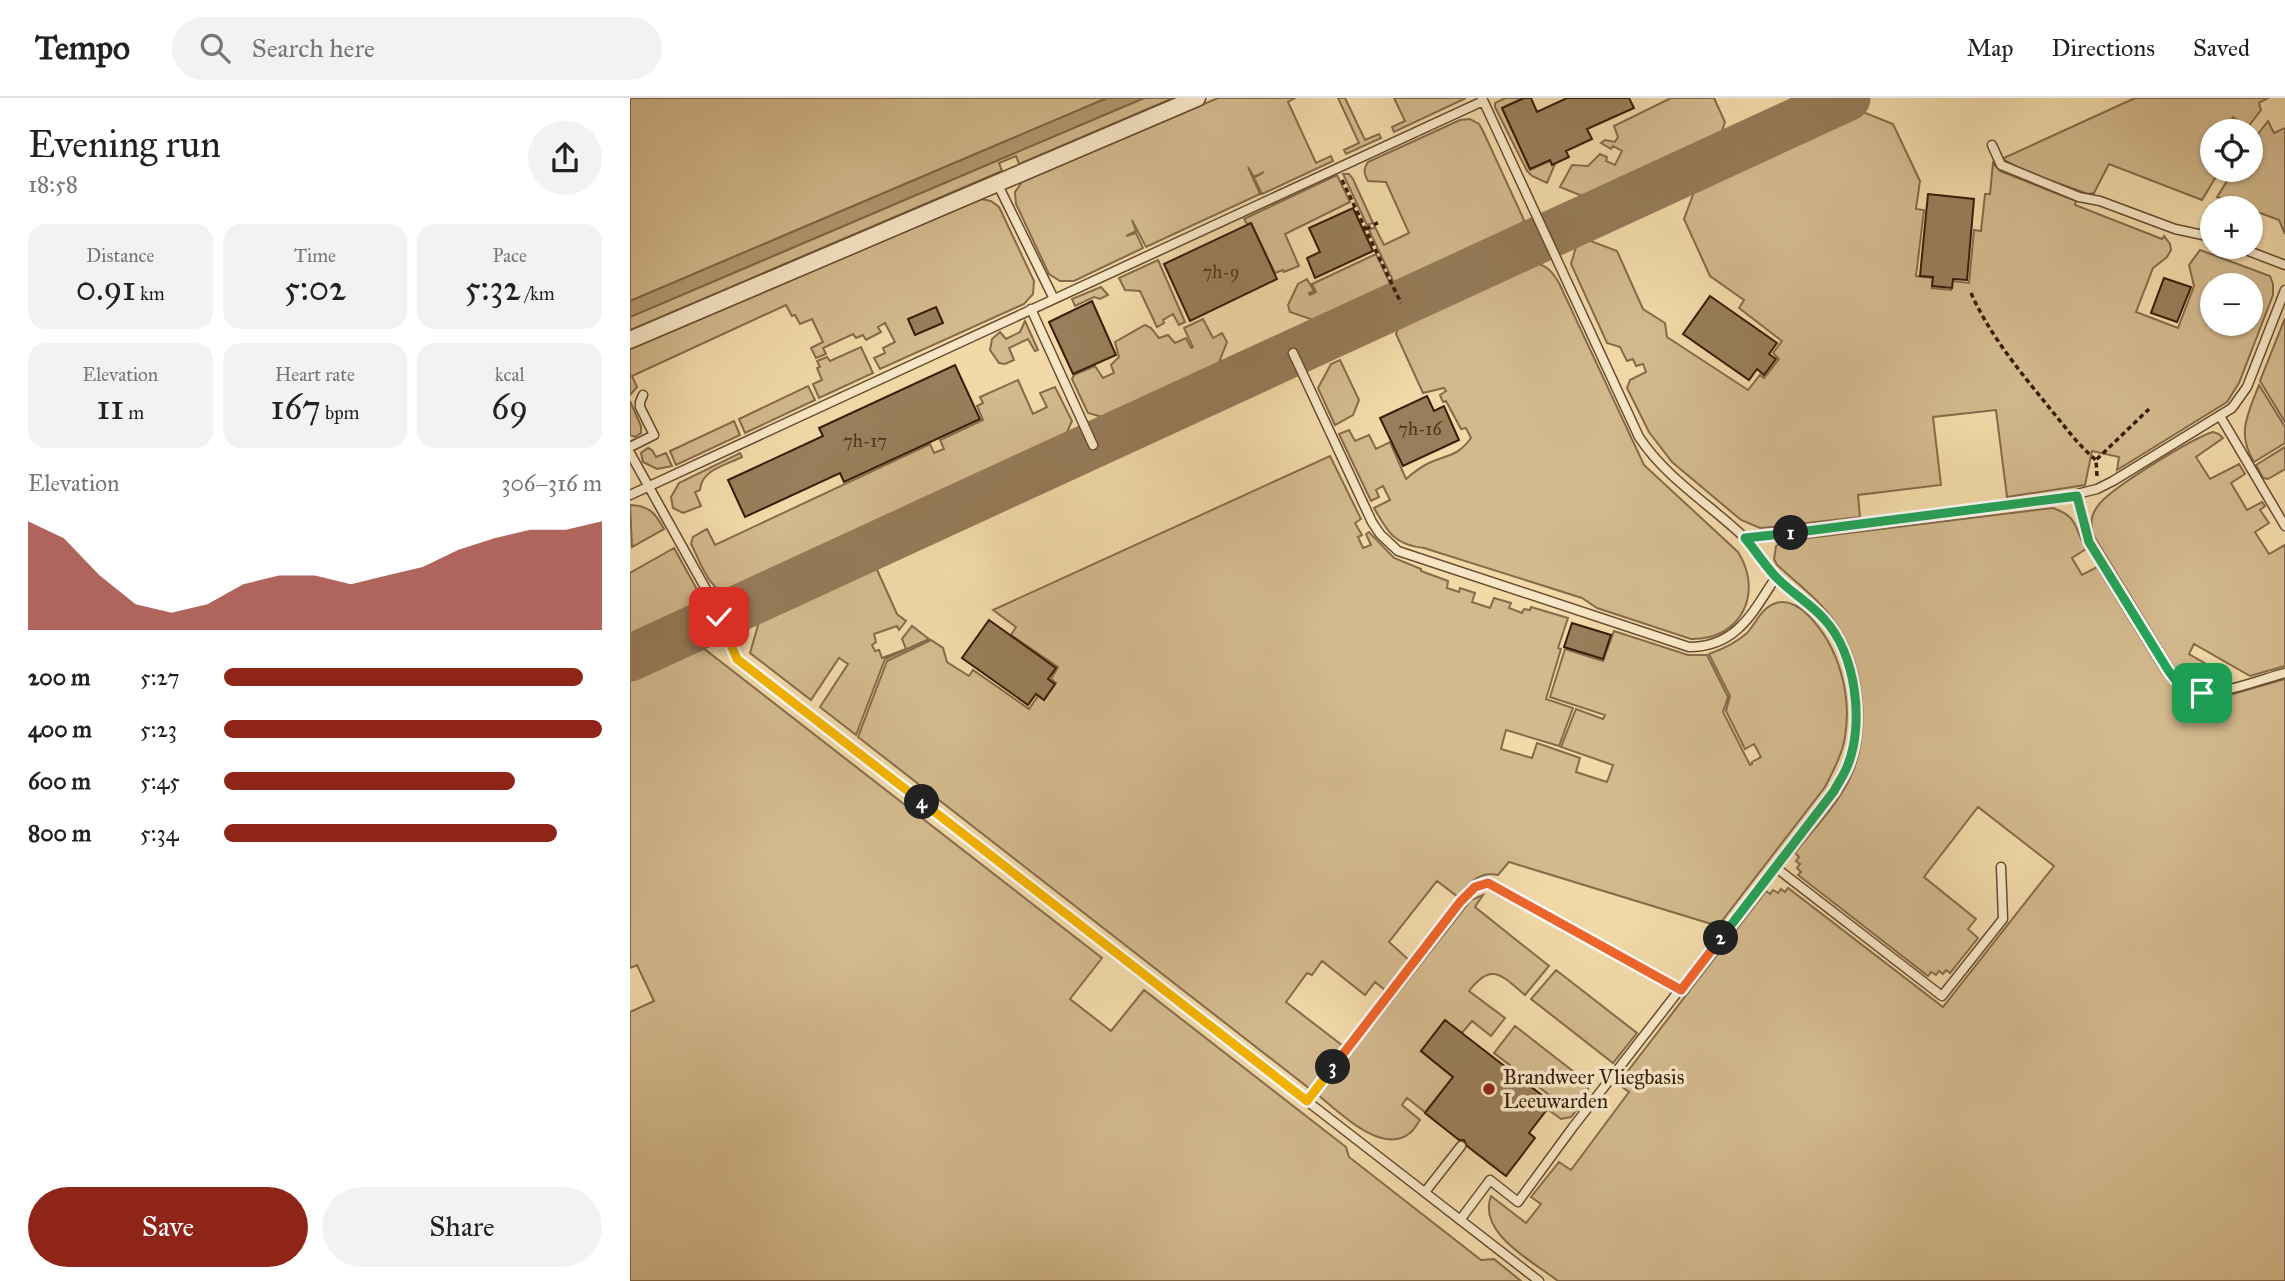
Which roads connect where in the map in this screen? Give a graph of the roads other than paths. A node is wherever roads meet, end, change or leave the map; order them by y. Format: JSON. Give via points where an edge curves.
{"nodes":[{"id":1,"x":1197,"y":98,"type":"edge"},
{"id":2,"x":1482,"y":99,"type":"edge"},
{"id":3,"x":1992,"y":145,"type":"dead end"},
{"id":4,"x":998,"y":183,"type":"junction"},
{"id":5,"x":2200,"y":234,"type":"edge"},
{"id":6,"x":2263,"y":257,"type":"edge"},
{"id":7,"x":2285,"y":265,"type":"edge"},
{"id":8,"x":2285,"y":290,"type":"edge"},
{"id":9,"x":1054,"y":299,"type":"junction"},
{"id":10,"x":1031,"y":309,"type":"junction"},
{"id":11,"x":630,"y":340,"type":"edge"},
{"id":12,"x":1293,"y":353,"type":"dead end"},
{"id":13,"x":643,"y":395,"type":"dead end"},
{"id":14,"x":2220,"y":416,"type":"junction"},
{"id":15,"x":1093,"y":445,"type":"dead end"},
{"id":16,"x":630,"y":447,"type":"edge"},
{"id":17,"x":630,"y":453,"type":"edge"},
{"id":18,"x":648,"y":487,"type":"junction"},
{"id":19,"x":630,"y":495,"type":"edge"},
{"id":20,"x":2077,"y":496,"type":"junction"},
{"id":21,"x":2285,"y":526,"type":"edge"},
{"id":22,"x":1745,"y":538,"type":"junction"},
{"id":23,"x":1776,"y":576,"type":"junction"},
{"id":24,"x":2285,"y":673,"type":"edge"},
{"id":25,"x":1775,"y":867,"type":"junction"},
{"id":26,"x":2001,"y":867,"type":"dead end"},
{"id":27,"x":1681,"y":990,"type":"junction"},
{"id":28,"x":1307,"y":1101,"type":"junction"},
{"id":29,"x":1461,"y":1146,"type":"dead end"},
{"id":30,"x":1425,"y":1192,"type":"junction"},
{"id":31,"x":1460,"y":1220,"type":"junction"},
{"id":32,"x":1539,"y":1281,"type":"edge"}],
"edges":[{"from":1,"to":4,"type":"street"},
{"from":2,"to":9,"type":"lane"},
{"from":2,"to":22,"type":"lane","via":[[1639,437],[1666,472]]},
{"from":3,"to":5,"type":"lane","via":[[2001,165],[2021,174]]},
{"from":4,"to":9,"type":"lane"},
{"from":4,"to":11,"type":"street"},
{"from":6,"to":7,"type":"lane"},
{"from":8,"to":14,"type":"lane","via":[[2246,387]]},
{"from":9,"to":10,"type":"lane"},
{"from":10,"to":15,"type":"lane"},
{"from":10,"to":18,"type":"lane"},
{"from":12,"to":23,"type":"lane","via":[[1372,522],[1392,547],[1405,555],[1689,647],[1706,647],[1741,628]]},
{"from":13,"to":16,"type":"lane","via":[[640,407],[654,435]]},
{"from":14,"to":20,"type":"lane","via":[[2136,468]]},
{"from":14,"to":21,"type":"lane"},
{"from":17,"to":18,"type":"lane"},
{"from":18,"to":19,"type":"lane"},
{"from":18,"to":28,"type":"lane","via":[[707,591],[737,659]]},
{"from":20,"to":22,"type":"lane"},
{"from":20,"to":24,"type":"lane","via":[[2089,542],[2182,686],[2193,692],[2218,691]]},
{"from":22,"to":23,"type":"lane"},
{"from":23,"to":25,"type":"lane","via":[[1825,619],[1833,632],[1853,679],[1856,713],[1848,766]]},
{"from":25,"to":26,"type":"lane","via":[[1942,996],[2003,919]]},
{"from":25,"to":27,"type":"lane"},
{"from":27,"to":28,"type":"lane","via":[[1488,883],[1475,887],[1460,902]]},
{"from":27,"to":31,"type":"lane","via":[[1518,1202],[1490,1180]]},
{"from":28,"to":30,"type":"lane"},
{"from":29,"to":30,"type":"lane"},
{"from":30,"to":31,"type":"lane"},
{"from":31,"to":32,"type":"lane"}]}
